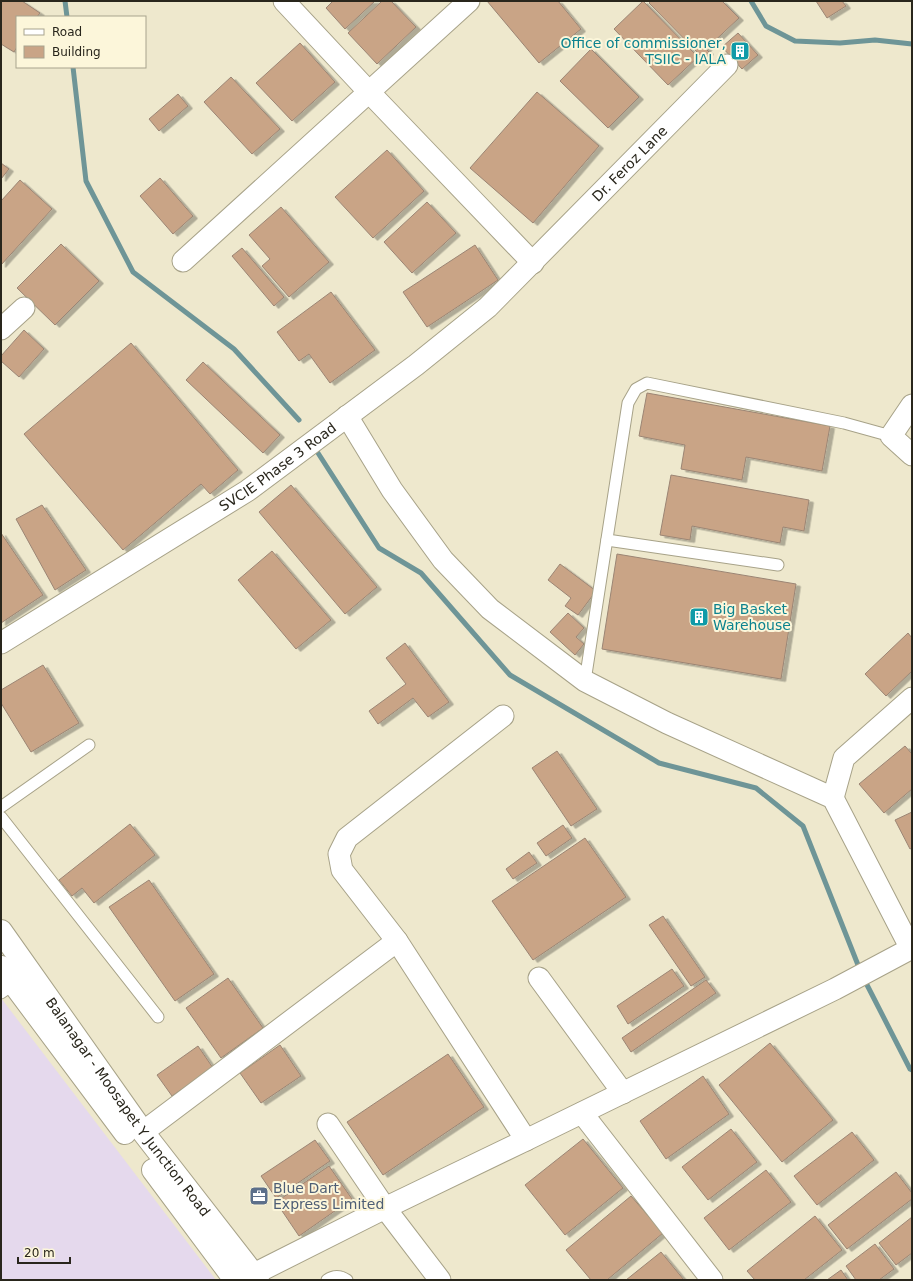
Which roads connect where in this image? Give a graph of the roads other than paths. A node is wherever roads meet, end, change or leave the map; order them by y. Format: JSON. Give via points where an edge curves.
{"nodes":[{"id":1,"x":284,"y":1,"type":"edge"},
{"id":2,"x":469,"y":1,"type":"edge"},
{"id":3,"x":727,"y":65,"type":"dead end"},
{"id":4,"x":369,"y":92,"type":"junction"},
{"id":5,"x":183,"y":261,"type":"dead end"},
{"id":6,"x":533,"y":263,"type":"junction"},
{"id":7,"x":24,"y":308,"type":"dead end"},
{"id":8,"x":1,"y":329,"type":"edge"},
{"id":9,"x":912,"y":405,"type":"edge"},
{"id":10,"x":346,"y":416,"type":"junction"},
{"id":11,"x":891,"y":436,"type":"junction"},
{"id":12,"x":912,"y":455,"type":"edge"},
{"id":13,"x":607,"y":540,"type":"junction"},
{"id":14,"x":778,"y":564,"type":"dead end"},
{"id":15,"x":1,"y":643,"type":"edge"},
{"id":16,"x":585,"y":681,"type":"junction"},
{"id":17,"x":912,"y":698,"type":"edge"},
{"id":18,"x":503,"y":716,"type":"dead end"},
{"id":19,"x":89,"y":745,"type":"dead end"},
{"id":20,"x":833,"y":798,"type":"junction"},
{"id":21,"x":1,"y":807,"type":"edge"},
{"id":22,"x":1,"y":817,"type":"edge"},
{"id":23,"x":1,"y":931,"type":"edge"},
{"id":24,"x":397,"y":941,"type":"junction"},
{"id":25,"x":911,"y":948,"type":"edge"},
{"id":26,"x":538,"y":978,"type":"dead end"},
{"id":27,"x":5,"y":981,"type":"edge"},
{"id":28,"x":158,"y":1017,"type":"dead end"},
{"id":29,"x":623,"y":1093,"type":"junction"},
{"id":30,"x":582,"y":1113,"type":"junction"},
{"id":31,"x":328,"y":1124,"type":"dead end"},
{"id":32,"x":143,"y":1132,"type":"junction"},
{"id":33,"x":526,"y":1140,"type":"junction"},
{"id":34,"x":385,"y":1208,"type":"junction"},
{"id":35,"x":249,"y":1278,"type":"edge"},
{"id":36,"x":327,"y":1280,"type":"edge"},
{"id":37,"x":347,"y":1280,"type":"edge"},
{"id":38,"x":440,"y":1280,"type":"edge"},
{"id":39,"x":712,"y":1280,"type":"edge"}],
"edges":[{"from":1,"to":4,"type":"street"},
{"from":2,"to":4,"type":"street"},
{"from":3,"to":6,"type":"street","name":"Dr. Feroz Lane"},
{"from":4,"to":5,"type":"street"},
{"from":4,"to":6,"type":"street"},
{"from":6,"to":10,"type":"street","name":"SVCIE Phase 3 Road","via":[[488,307],[416,365]]},
{"from":7,"to":8,"type":"street"},
{"from":9,"to":11,"type":"street"},
{"from":10,"to":15,"type":"street","name":"SVCIE Phase 3 Road","via":[[247,490]]},
{"from":10,"to":16,"type":"street","via":[[392,490],[443,560],[490,609]]},
{"from":11,"to":12,"type":"street"},
{"from":11,"to":13,"type":"lane","via":[[844,422],[647,383],[636,389],[628,403]]},
{"from":13,"to":14,"type":"lane"},
{"from":13,"to":16,"type":"lane"},
{"from":16,"to":20,"type":"street","via":[[667,723]]},
{"from":17,"to":20,"type":"street","via":[[844,758]]},
{"from":18,"to":24,"type":"street","via":[[347,838],[339,854],[342,870]]},
{"from":19,"to":21,"type":"lane"},
{"from":20,"to":25,"type":"street"},
{"from":22,"to":28,"type":"lane"},
{"from":23,"to":32,"type":"main road","name":"Balanagar - Moosapet Y Junction Road"},
{"from":24,"to":32,"type":"street"},
{"from":24,"to":33,"type":"street"},
{"from":25,"to":29,"type":"street","via":[[835,989]]},
{"from":26,"to":29,"type":"street"},
{"from":27,"to":35,"type":"main road"},
{"from":29,"to":30,"type":"street"},
{"from":30,"to":33,"type":"street"},
{"from":30,"to":39,"type":"street"},
{"from":31,"to":34,"type":"street"},
{"from":32,"to":35,"type":"main road","name":"Balanagar - Moosapet Y Junction Road"},
{"from":33,"to":34,"type":"street"},
{"from":34,"to":35,"type":"street"},
{"from":34,"to":38,"type":"street"},
{"from":36,"to":37,"type":"lane","via":[[341,1276]]}]}
